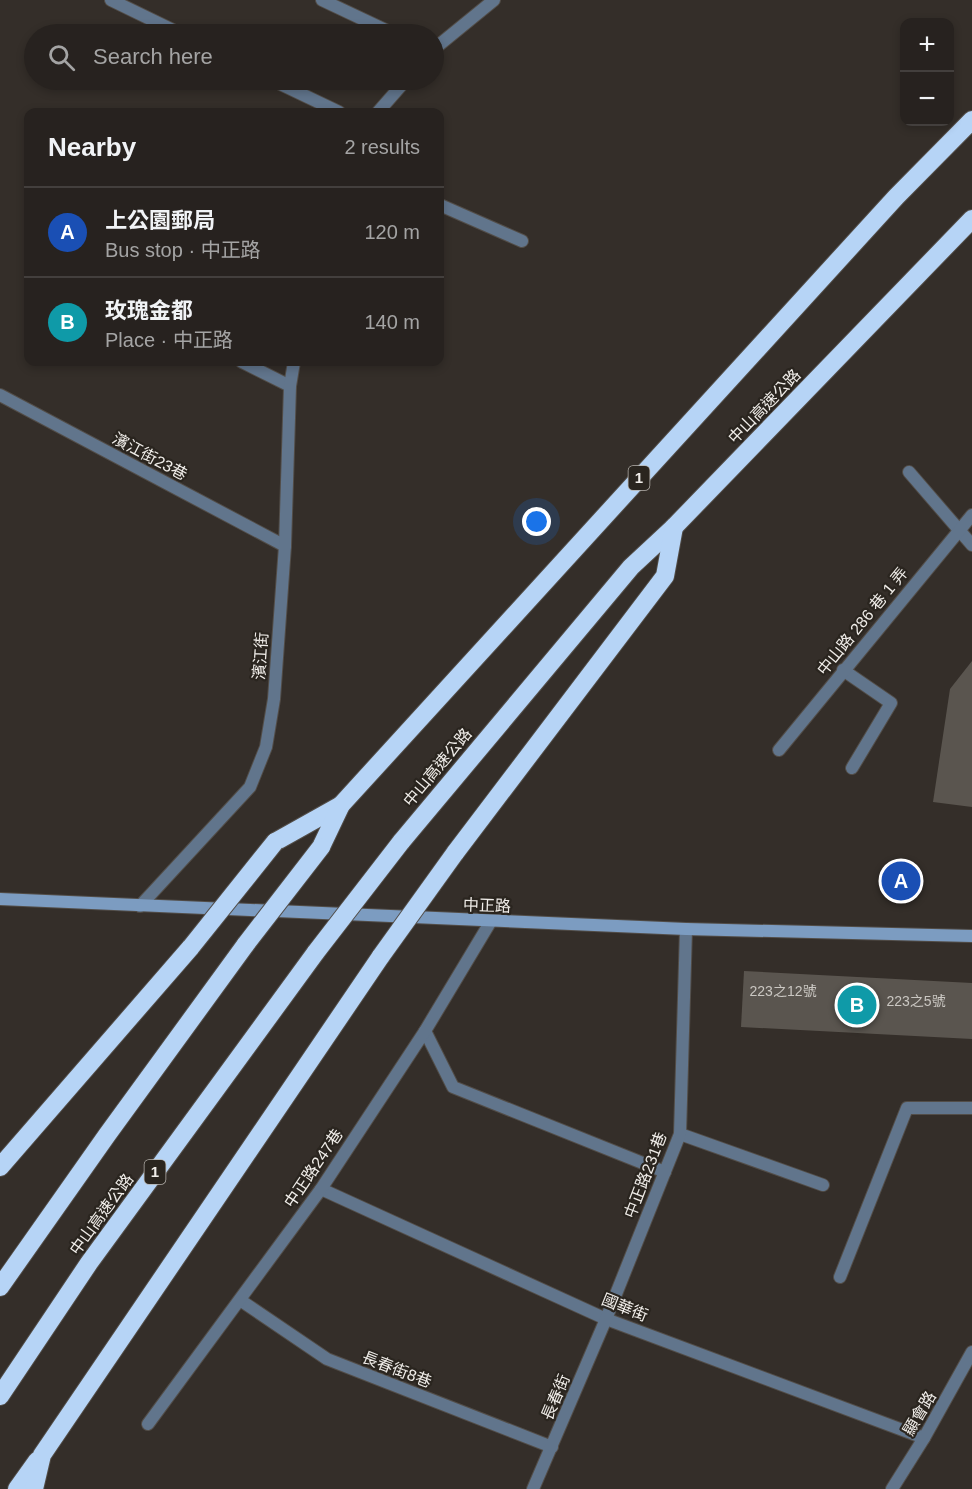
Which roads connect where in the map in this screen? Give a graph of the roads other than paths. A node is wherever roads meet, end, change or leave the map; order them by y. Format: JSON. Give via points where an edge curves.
{"nodes":[{"id":1,"x":111,"y":0,"type":"edge"},
{"id":2,"x":322,"y":0,"type":"edge"},
{"id":3,"x":494,"y":0,"type":"edge"},
{"id":4,"x":160,"y":24,"type":"edge"},
{"id":5,"x":373,"y":24,"type":"edge"},
{"id":6,"x":444,"y":42,"type":"edge"},
{"id":7,"x":293,"y":90,"type":"edge"},
{"id":8,"x":397,"y":90,"type":"edge"},
{"id":9,"x":331,"y":108,"type":"edge"},
{"id":10,"x":382,"y":108,"type":"edge"},
{"id":11,"x":972,"y":120,"type":"edge"},
{"id":12,"x":444,"y":207,"type":"edge"},
{"id":13,"x":972,"y":219,"type":"edge"},
{"id":14,"x":522,"y":241,"type":"dead end"},
{"id":15,"x":250,"y":366,"type":"edge"},
{"id":16,"x":293,"y":366,"type":"edge"},
{"id":17,"x":290,"y":386,"type":"junction"},
{"id":18,"x":0,"y":395,"type":"edge"},
{"id":19,"x":909,"y":472,"type":"dead end"},
{"id":20,"x":972,"y":515,"type":"edge"},
{"id":21,"x":674,"y":527,"type":"junction"},
{"id":22,"x":959,"y":529,"type":"junction"},
{"id":23,"x":972,"y":544,"type":"edge"},
{"id":24,"x":285,"y":546,"type":"junction"},
{"id":25,"x":843,"y":670,"type":"junction"},
{"id":26,"x":779,"y":750,"type":"dead end"},
{"id":27,"x":852,"y":768,"type":"dead end"},
{"id":28,"x":341,"y":805,"type":"junction"},
{"id":29,"x":0,"y":899,"type":"edge"},
{"id":30,"x":140,"y":906,"type":"junction"},
{"id":31,"x":491,"y":921,"type":"junction"},
{"id":32,"x":686,"y":929,"type":"junction"},
{"id":33,"x":972,"y":936,"type":"edge"},
{"id":34,"x":425,"y":1030,"type":"junction"},
{"id":35,"x":972,"y":1108,"type":"edge"},
{"id":36,"x":680,"y":1134,"type":"junction"},
{"id":37,"x":0,"y":1167,"type":"edge"},
{"id":38,"x":665,"y":1172,"type":"junction"},
{"id":39,"x":823,"y":1185,"type":"dead end"},
{"id":40,"x":321,"y":1189,"type":"junction"},
{"id":41,"x":840,"y":1277,"type":"dead end"},
{"id":42,"x":0,"y":1287,"type":"edge"},
{"id":43,"x":240,"y":1300,"type":"junction"},
{"id":44,"x":606,"y":1319,"type":"junction"},
{"id":45,"x":972,"y":1352,"type":"edge"},
{"id":46,"x":0,"y":1396,"type":"edge"},
{"id":47,"x":148,"y":1424,"type":"dead end"},
{"id":48,"x":924,"y":1438,"type":"junction"},
{"id":49,"x":552,"y":1447,"type":"junction"},
{"id":50,"x":42,"y":1455,"type":"junction"},
{"id":51,"x":17,"y":1489,"type":"edge"},
{"id":52,"x":34,"y":1489,"type":"edge"},
{"id":53,"x":533,"y":1489,"type":"edge"},
{"id":54,"x":892,"y":1489,"type":"edge"}],
"edges":[{"from":1,"to":4,"type":"street"},
{"from":2,"to":5,"type":"street"},
{"from":3,"to":6,"type":"street"},
{"from":7,"to":9,"type":"street"},
{"from":8,"to":10,"type":"street"},
{"from":11,"to":28,"type":"highway","number":"1","via":[[896,197]]},
{"from":12,"to":14,"type":"street"},
{"from":13,"to":21,"type":"highway","name":"中山高速公路","number":"1"},
{"from":15,"to":17,"type":"street"},
{"from":16,"to":17,"type":"street","name":"濱江街"},
{"from":17,"to":24,"type":"street","name":"濱江街"},
{"from":18,"to":24,"type":"street","name":"濱江街23巷"},
{"from":19,"to":22,"type":"street"},
{"from":20,"to":22,"type":"street","name":"中山路 286 巷 1 弄"},
{"from":21,"to":46,"type":"highway","name":"中山高速公路","number":"1","bridge":true,"via":[[631,567],[401,842],[88,1263]]},
{"from":21,"to":50,"type":"highway","bridge":true,"via":[[665,576],[381,956]]},
{"from":22,"to":23,"type":"street"},
{"from":22,"to":25,"type":"street","name":"中山路 286 巷 1 弄"},
{"from":24,"to":30,"type":"street","name":"濱江街","via":[[274,699],[266,747],[250,787]]},
{"from":25,"to":26,"type":"street","name":"中山路 286 巷 1 弄"},
{"from":25,"to":27,"type":"street","via":[[891,703]]},
{"from":28,"to":37,"type":"highway","bridge":true,"via":[[275,842],[191,946]]},
{"from":28,"to":42,"type":"highway","number":"1","bridge":true,"via":[[321,847],[246,944]]},
{"from":29,"to":30,"type":"main road","name":"中正路"},
{"from":30,"to":31,"type":"main road","name":"中正路"},
{"from":31,"to":32,"type":"main road","name":"中正路"},
{"from":31,"to":34,"type":"street","name":"中正路247巷"},
{"from":32,"to":33,"type":"main road","name":"中正路"},
{"from":32,"to":36,"type":"street","name":"中正路231巷"},
{"from":34,"to":38,"type":"street","via":[[453,1087]]},
{"from":34,"to":40,"type":"street","name":"中正路247巷"},
{"from":35,"to":41,"type":"street","via":[[907,1108]]},
{"from":36,"to":38,"type":"street","name":"中正路231巷"},
{"from":36,"to":39,"type":"street"},
{"from":38,"to":44,"type":"street","name":"中正路231巷"},
{"from":40,"to":43,"type":"street","name":"中正路247巷"},
{"from":40,"to":44,"type":"street","name":"國華街"},
{"from":43,"to":47,"type":"street","name":"中正路247巷"},
{"from":43,"to":49,"type":"street","name":"長春街8巷","via":[[327,1359]]},
{"from":44,"to":48,"type":"street","name":"國華街"},
{"from":44,"to":49,"type":"street","name":"長春街"},
{"from":45,"to":48,"type":"street","name":"顯會路"},
{"from":48,"to":54,"type":"street","name":"顯會路"},
{"from":49,"to":53,"type":"street","name":"長春街"},
{"from":50,"to":51,"type":"highway"},
{"from":50,"to":52,"type":"highway"}]}
